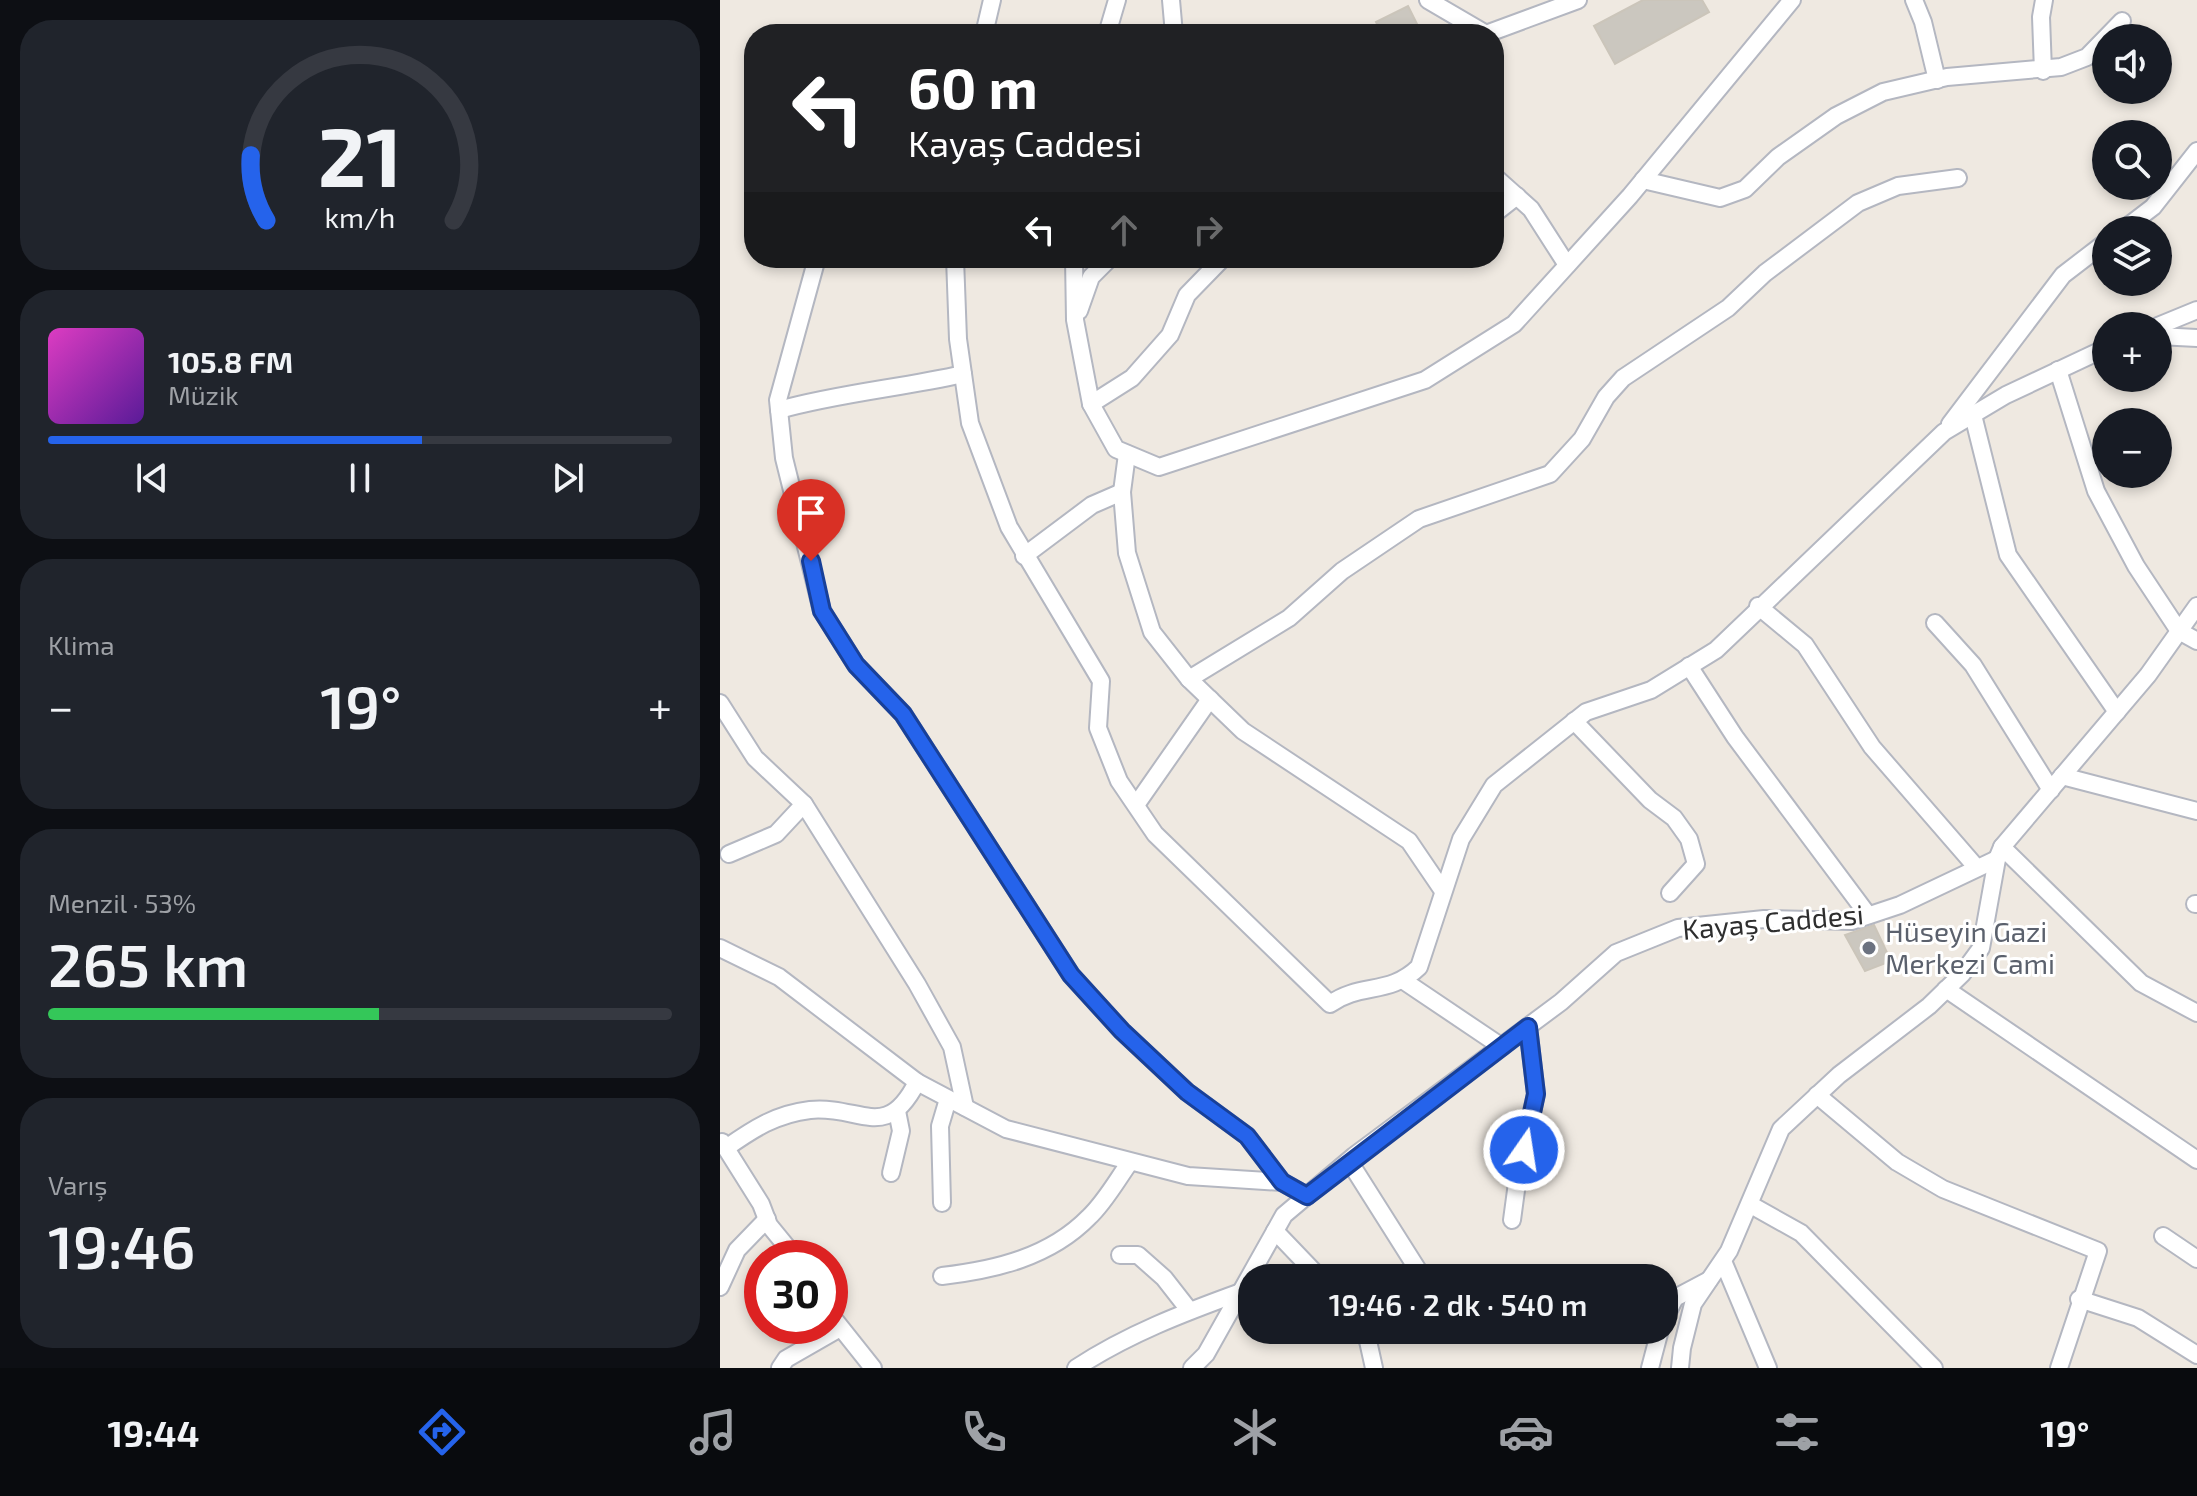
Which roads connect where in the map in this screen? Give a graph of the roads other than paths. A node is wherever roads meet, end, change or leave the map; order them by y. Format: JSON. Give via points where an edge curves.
{"nodes":[{"id":1,"x":992,"y":0,"type":"edge"},
{"id":2,"x":1117,"y":0,"type":"edge"},
{"id":3,"x":1171,"y":0,"type":"edge"},
{"id":4,"x":1428,"y":0,"type":"edge"},
{"id":5,"x":1578,"y":0,"type":"edge"},
{"id":6,"x":1792,"y":0,"type":"edge"},
{"id":7,"x":1914,"y":0,"type":"edge"},
{"id":8,"x":2044,"y":0,"type":"edge"},
{"id":9,"x":2122,"y":21,"type":"dead end"},
{"id":10,"x":986,"y":24,"type":"edge"},
{"id":11,"x":1110,"y":24,"type":"edge"},
{"id":12,"x":1173,"y":24,"type":"edge"},
{"id":13,"x":1469,"y":24,"type":"edge"},
{"id":14,"x":1504,"y":27,"type":"edge"},
{"id":15,"x":2043,"y":71,"type":"junction"},
{"id":16,"x":1937,"y":80,"type":"junction"},
{"id":17,"x":2197,"y":151,"type":"edge"},
{"id":18,"x":1958,"y":178,"type":"dead end"},
{"id":19,"x":1643,"y":180,"type":"junction"},
{"id":20,"x":1504,"y":185,"type":"edge"},
{"id":21,"x":1517,"y":196,"type":"junction"},
{"id":22,"x":1504,"y":206,"type":"edge"},
{"id":23,"x":2141,"y":216,"type":"edge"},
{"id":24,"x":2092,"y":253,"type":"edge"},
{"id":25,"x":1567,"y":265,"type":"junction"},
{"id":26,"x":814,"y":268,"type":"edge"},
{"id":27,"x":955,"y":268,"type":"edge"},
{"id":28,"x":1074,"y":268,"type":"edge"},
{"id":29,"x":1100,"y":268,"type":"edge"},
{"id":30,"x":1213,"y":268,"type":"edge"},
{"id":31,"x":2197,"y":310,"type":"edge"},
{"id":32,"x":1075,"y":320,"type":"junction"},
{"id":33,"x":2172,"y":320,"type":"edge"},
{"id":34,"x":2172,"y":337,"type":"edge"},
{"id":35,"x":2197,"y":338,"type":"edge"},
{"id":36,"x":2092,"y":354,"type":"edge"},
{"id":37,"x":2058,"y":370,"type":"junction"},
{"id":38,"x":963,"y":374,"type":"junction"},
{"id":39,"x":1091,"y":404,"type":"junction"},
{"id":40,"x":779,"y":410,"type":"junction"},
{"id":41,"x":1973,"y":415,"type":"junction"},
{"id":42,"x":1944,"y":432,"type":"junction"},
{"id":43,"x":1127,"y":454,"type":"junction"},
{"id":44,"x":1122,"y":492,"type":"junction"},
{"id":45,"x":1024,"y":556,"type":"junction"},
{"id":46,"x":1758,"y":606,"type":"junction"},
{"id":47,"x":2197,"y":606,"type":"edge"},
{"id":48,"x":1935,"y":623,"type":"dead end"},
{"id":49,"x":2179,"y":631,"type":"junction"},
{"id":50,"x":2197,"y":641,"type":"edge"},
{"id":51,"x":1689,"y":666,"type":"junction"},
{"id":52,"x":1189,"y":679,"type":"junction"},
{"id":53,"x":1210,"y":699,"type":"junction"},
{"id":54,"x":720,"y":703,"type":"edge"},
{"id":55,"x":2117,"y":712,"type":"junction"},
{"id":56,"x":1574,"y":721,"type":"junction"},
{"id":57,"x":2062,"y":776,"type":"junction"},
{"id":58,"x":2051,"y":790,"type":"junction"},
{"id":59,"x":804,"y":804,"type":"junction"},
{"id":60,"x":1136,"y":805,"type":"junction"},
{"id":61,"x":2197,"y":811,"type":"edge"},
{"id":62,"x":2000,"y":853,"type":"junction"},
{"id":63,"x":729,"y":854,"type":"dead end"},
{"id":64,"x":1977,"y":868,"type":"junction"},
{"id":65,"x":1443,"y":891,"type":"junction"},
{"id":66,"x":1670,"y":893,"type":"dead end"},
{"id":67,"x":1868,"y":915,"type":"junction"},
{"id":68,"x":720,"y":948,"type":"edge"},
{"id":69,"x":1404,"y":981,"type":"junction"},
{"id":70,"x":1946,"y":989,"type":"junction"},
{"id":71,"x":2197,"y":1013,"type":"edge"},
{"id":72,"x":1528,"y":1027,"type":"junction"},
{"id":73,"x":1502,"y":1047,"type":"junction"},
{"id":74,"x":917,"y":1082,"type":"junction"},
{"id":75,"x":1817,"y":1095,"type":"junction"},
{"id":76,"x":948,"y":1099,"type":"junction"},
{"id":77,"x":965,"y":1107,"type":"junction"},
{"id":78,"x":897,"y":1111,"type":"junction"},
{"id":79,"x":723,"y":1144,"type":"edge"},
{"id":80,"x":2197,"y":1160,"type":"edge"},
{"id":81,"x":1349,"y":1161,"type":"junction"},
{"id":82,"x":1130,"y":1162,"type":"junction"},
{"id":83,"x":891,"y":1173,"type":"dead end"},
{"id":84,"x":1282,"y":1182,"type":"junction"},
{"id":85,"x":1307,"y":1196,"type":"junction"},
{"id":86,"x":942,"y":1203,"type":"dead end"},
{"id":87,"x":1751,"y":1205,"type":"junction"},
{"id":88,"x":767,"y":1219,"type":"junction"},
{"id":89,"x":1512,"y":1220,"type":"dead end"},
{"id":90,"x":1275,"y":1231,"type":"junction"},
{"id":91,"x":2163,"y":1236,"type":"dead end"},
{"id":92,"x":783,"y":1240,"type":"edge"},
{"id":93,"x":1120,"y":1255,"type":"dead end"},
{"id":94,"x":2197,"y":1259,"type":"edge"},
{"id":95,"x":1723,"y":1261,"type":"junction"},
{"id":96,"x":1257,"y":1264,"type":"edge"},
{"id":97,"x":1307,"y":1264,"type":"edge"},
{"id":98,"x":1414,"y":1264,"type":"edge"},
{"id":99,"x":942,"y":1276,"type":"dead end"},
{"id":100,"x":1711,"y":1279,"type":"junction"},
{"id":101,"x":720,"y":1287,"type":"edge"},
{"id":102,"x":1238,"y":1293,"type":"edge"},
{"id":103,"x":1678,"y":1296,"type":"edge"},
{"id":104,"x":1238,"y":1298,"type":"edge"},
{"id":105,"x":2079,"y":1299,"type":"junction"},
{"id":106,"x":1189,"y":1310,"type":"junction"},
{"id":107,"x":848,"y":1337,"type":"edge"},
{"id":108,"x":805,"y":1344,"type":"edge"},
{"id":109,"x":1369,"y":1344,"type":"edge"},
{"id":110,"x":1656,"y":1344,"type":"edge"},
{"id":111,"x":2197,"y":1355,"type":"edge"},
{"id":112,"x":1206,"y":1361,"type":"edge"},
{"id":113,"x":780,"y":1368,"type":"edge"},
{"id":114,"x":873,"y":1368,"type":"edge"},
{"id":115,"x":1076,"y":1368,"type":"edge"},
{"id":116,"x":1192,"y":1368,"type":"edge"},
{"id":117,"x":1374,"y":1368,"type":"edge"},
{"id":118,"x":1650,"y":1368,"type":"edge"},
{"id":119,"x":1680,"y":1368,"type":"edge"},
{"id":120,"x":1768,"y":1368,"type":"edge"},
{"id":121,"x":1934,"y":1368,"type":"edge"},
{"id":122,"x":2059,"y":1368,"type":"edge"}],
"edges":[{"from":1,"to":10,"type":"street"},
{"from":2,"to":11,"type":"street"},
{"from":3,"to":12,"type":"street"},
{"from":4,"to":13,"type":"street"},
{"from":5,"to":14,"type":"street"},
{"from":6,"to":19,"type":"street"},
{"from":7,"to":16,"type":"street"},
{"from":8,"to":15,"type":"street"},
{"from":9,"to":15,"type":"street","via":[[2087,57]]},
{"from":15,"to":16,"type":"street"},
{"from":16,"to":19,"type":"street","via":[[1883,92],[1836,116],[1778,157],[1745,189],[1720,198]]},
{"from":17,"to":23,"type":"street"},
{"from":18,"to":52,"type":"street","via":[[1898,186],[1858,203],[1728,308],[1623,378],[1582,439],[1550,474],[1419,519],[1342,571],[1289,618]]},
{"from":19,"to":25,"type":"street"},
{"from":20,"to":21,"type":"street"},
{"from":21,"to":22,"type":"street"},
{"from":21,"to":25,"type":"street"},
{"from":24,"to":42,"type":"street","via":[[2063,275]]},
{"from":25,"to":43,"type":"street","via":[[1514,324],[1425,380],[1159,467]]},
{"from":26,"to":40,"type":"street"},
{"from":27,"to":38,"type":"street"},
{"from":28,"to":32,"type":"street"},
{"from":29,"to":32,"type":"street","via":[[1091,277]]},
{"from":30,"to":39,"type":"street","via":[[1187,295],[1170,335],[1132,378]]},
{"from":31,"to":33,"type":"street"},
{"from":32,"to":39,"type":"street"},
{"from":34,"to":35,"type":"street"},
{"from":36,"to":37,"type":"street"},
{"from":37,"to":41,"type":"street"},
{"from":37,"to":49,"type":"street","via":[[2096,491]]},
{"from":38,"to":40,"type":"street"},
{"from":38,"to":45,"type":"street","via":[[970,423]]},
{"from":39,"to":43,"type":"street","via":[[1116,449]]},
{"from":40,"to":84,"type":"street","via":[[784,458],[822,611],[856,665],[903,714],[1071,975],[1187,1092],[1247,1136]]},
{"from":41,"to":42,"type":"street"},
{"from":41,"to":55,"type":"street","via":[[2008,555]]},
{"from":42,"to":46,"type":"street"},
{"from":43,"to":44,"type":"street"},
{"from":44,"to":45,"type":"street","via":[[1092,505]]},
{"from":44,"to":52,"type":"street","via":[[1127,553],[1152,632]]},
{"from":45,"to":60,"type":"street","via":[[1101,681],[1098,728],[1119,781]]},
{"from":46,"to":51,"type":"street","via":[[1716,650]]},
{"from":46,"to":64,"type":"street","via":[[1805,645],[1872,747]]},
{"from":47,"to":49,"type":"street"},
{"from":48,"to":58,"type":"street","via":[[1973,665]]},
{"from":49,"to":50,"type":"street"},
{"from":49,"to":55,"type":"street"},
{"from":51,"to":56,"type":"street","via":[[1651,690]]},
{"from":51,"to":67,"type":"street","via":[[1735,737]]},
{"from":52,"to":53,"type":"street"},
{"from":53,"to":60,"type":"street"},
{"from":53,"to":65,"type":"street","via":[[1243,731],[1409,841]]},
{"from":54,"to":59,"type":"street","via":[[755,758]]},
{"from":55,"to":57,"type":"street"},
{"from":56,"to":65,"type":"street","via":[[1494,785],[1461,839]]},
{"from":56,"to":66,"type":"street","via":[[1689,839],[1696,864]]},
{"from":57,"to":58,"type":"street"},
{"from":57,"to":61,"type":"street"},
{"from":58,"to":62,"type":"street"},
{"from":59,"to":63,"type":"street","via":[[776,834]]},
{"from":59,"to":77,"type":"street","via":[[952,1047]]},
{"from":60,"to":69,"type":"street","via":[[1155,834],[1192,872],[1330,1004],[1348,991]]},
{"from":62,"to":64,"type":"street","name":"Kayaş Caddesi"},
{"from":62,"to":70,"type":"street","via":[[1981,948]]},
{"from":62,"to":71,"type":"street","via":[[2141,983]]},
{"from":64,"to":67,"type":"street","name":"Kayaş Caddesi"},
{"from":65,"to":69,"type":"street","via":[[1419,967]]},
{"from":67,"to":72,"type":"street","name":"Kayaş Caddesi","via":[[1852,921],[1764,919],[1678,928],[1616,953]]},
{"from":68,"to":74,"type":"street","via":[[779,977]]},
{"from":69,"to":73,"type":"street"},
{"from":70,"to":75,"type":"street"},
{"from":70,"to":80,"type":"street"},
{"from":72,"to":73,"type":"street","name":"Kayaş Caddesi"},
{"from":72,"to":89,"type":"street","via":[[1536,1094]]},
{"from":73,"to":81,"type":"street","name":"Kayaş Caddesi"},
{"from":74,"to":76,"type":"street"},
{"from":74,"to":78,"type":"street"},
{"from":75,"to":87,"type":"street","via":[[1781,1129]]},
{"from":75,"to":105,"type":"street","via":[[1897,1162],[1943,1189],[2098,1251]]},
{"from":76,"to":77,"type":"street"},
{"from":76,"to":86,"type":"street","via":[[940,1126]]},
{"from":77,"to":82,"type":"street","via":[[1006,1129]]},
{"from":78,"to":79,"type":"street","via":[[877,1119],[841,1110],[809,1110],[763,1121]]},
{"from":78,"to":83,"type":"street","via":[[901,1131]]},
{"from":79,"to":88,"type":"street"},
{"from":81,"to":85,"type":"street","name":"Kayaş Caddesi"},
{"from":81,"to":98,"type":"street"},
{"from":82,"to":84,"type":"street","via":[[1188,1176]]},
{"from":82,"to":99,"type":"street","via":[[1092,1215],[1068,1237],[991,1269]]},
{"from":84,"to":85,"type":"street"},
{"from":85,"to":90,"type":"street","name":"Kayaş Caddesi","via":[[1284,1215]]},
{"from":87,"to":95,"type":"street"},
{"from":87,"to":121,"type":"street","via":[[1801,1233]]},
{"from":88,"to":92,"type":"street"},
{"from":88,"to":101,"type":"street","via":[[737,1250]]},
{"from":90,"to":96,"type":"street","name":"Kayaş Caddesi"},
{"from":90,"to":97,"type":"street"},
{"from":91,"to":94,"type":"street"},
{"from":93,"to":106,"type":"street","via":[[1138,1255]]},
{"from":95,"to":100,"type":"street"},
{"from":95,"to":120,"type":"street"},
{"from":100,"to":103,"type":"street"},
{"from":100,"to":119,"type":"street","via":[[1693,1304]]},
{"from":102,"to":106,"type":"street"},
{"from":104,"to":112,"type":"street","name":"Kayaş Caddesi"},
{"from":105,"to":111,"type":"street","via":[[2138,1318]]},
{"from":105,"to":122,"type":"street"},
{"from":106,"to":115,"type":"street","via":[[1112,1344]]},
{"from":107,"to":114,"type":"street"},
{"from":108,"to":113,"type":"street"},
{"from":109,"to":117,"type":"street"},
{"from":110,"to":118,"type":"street"},
{"from":112,"to":116,"type":"street","name":"Kayaş Caddesi"}]}
